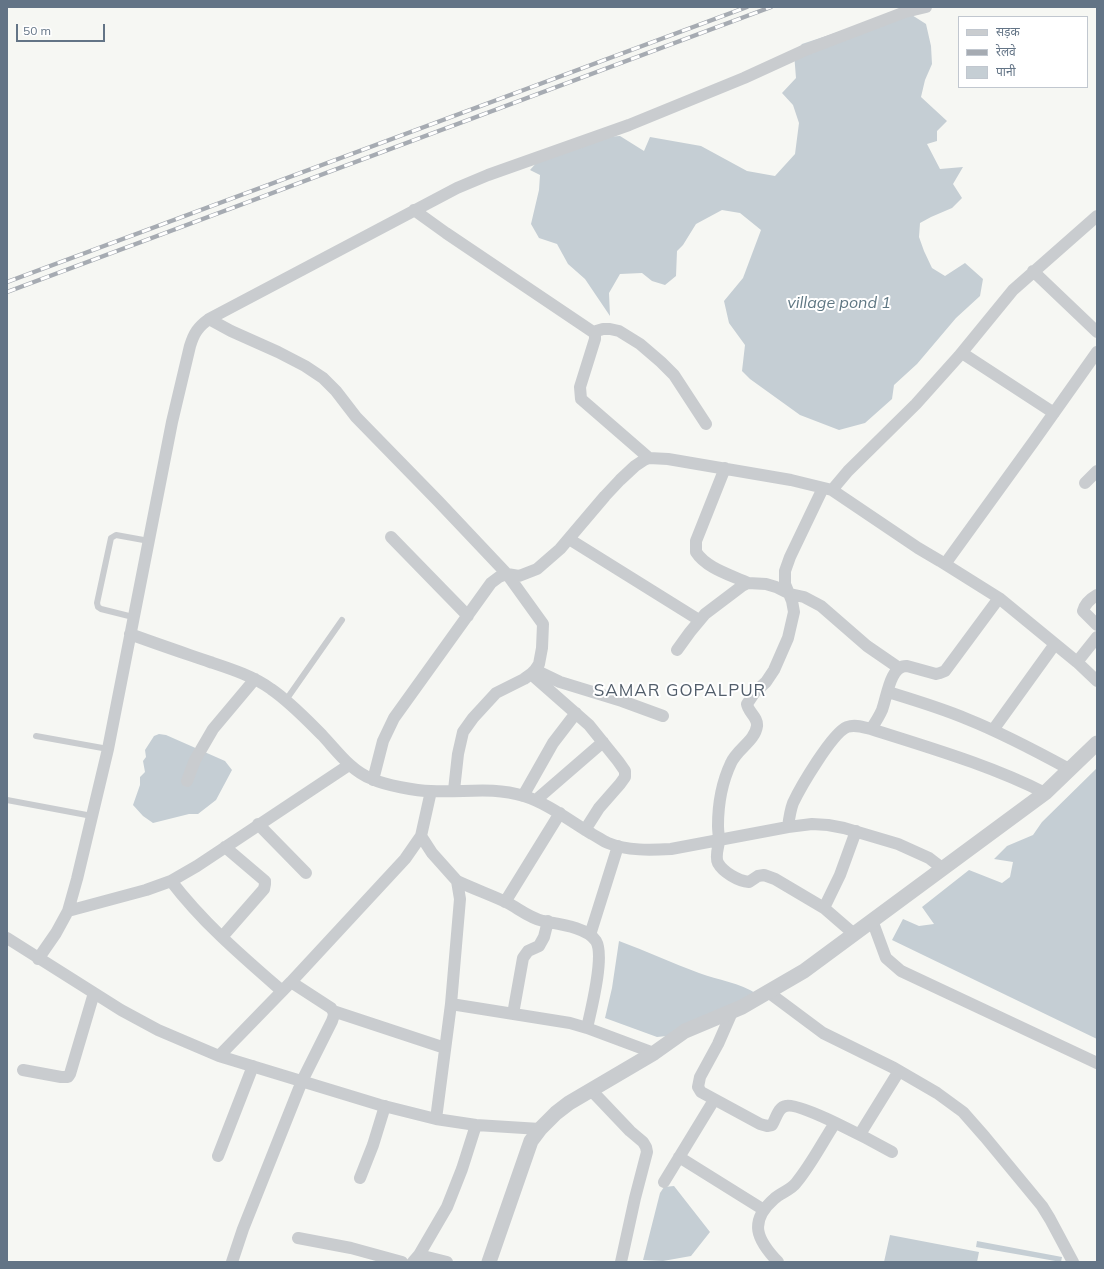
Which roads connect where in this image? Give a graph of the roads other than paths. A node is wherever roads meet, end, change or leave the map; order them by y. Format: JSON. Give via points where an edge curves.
{"nodes":[{"id":1,"x":926,"y":7,"type":"edge"},
{"id":2,"x":414,"y":210,"type":"junction"},
{"id":3,"x":1097,"y":216,"type":"edge"},
{"id":4,"x":1033,"y":271,"type":"junction"},
{"id":5,"x":209,"y":319,"type":"junction"},
{"id":6,"x":593,"y":332,"type":"junction"},
{"id":7,"x":1097,"y":332,"type":"edge"},
{"id":8,"x":962,"y":352,"type":"junction"},
{"id":9,"x":1097,"y":352,"type":"edge"},
{"id":10,"x":1054,"y":413,"type":"junction"},
{"id":11,"x":706,"y":424,"type":"dead end"},
{"id":12,"x":649,"y":458,"type":"junction"},
{"id":13,"x":725,"y":468,"type":"junction"},
{"id":14,"x":1097,"y":471,"type":"edge"},
{"id":15,"x":1084,"y":483,"type":"dead end"},
{"id":16,"x":827,"y":489,"type":"junction"},
{"id":17,"x":391,"y":537,"type":"dead end"},
{"id":18,"x":569,"y":539,"type":"junction"},
{"id":19,"x":149,"y":541,"type":"junction"},
{"id":20,"x":945,"y":564,"type":"junction"},
{"id":21,"x":507,"y":574,"type":"junction"},
{"id":22,"x":748,"y":583,"type":"junction"},
{"id":23,"x":790,"y":594,"type":"junction"},
{"id":24,"x":1097,"y":595,"type":"edge"},
{"id":25,"x":999,"y":598,"type":"junction"},
{"id":26,"x":468,"y":616,"type":"junction"},
{"id":27,"x":134,"y":617,"type":"junction"},
{"id":28,"x":342,"y":620,"type":"dead end"},
{"id":29,"x":699,"y":620,"type":"junction"},
{"id":30,"x":1097,"y":625,"type":"edge"},
{"id":31,"x":130,"y":634,"type":"junction"},
{"id":32,"x":1097,"y":637,"type":"edge"},
{"id":33,"x":1055,"y":644,"type":"junction"},
{"id":34,"x":677,"y":650,"type":"dead end"},
{"id":35,"x":1077,"y":662,"type":"junction"},
{"id":36,"x":899,"y":668,"type":"junction"},
{"id":37,"x":533,"y":672,"type":"junction"},
{"id":38,"x":255,"y":679,"type":"junction"},
{"id":39,"x":1097,"y":681,"type":"edge"},
{"id":40,"x":888,"y":692,"type":"junction"},
{"id":41,"x":286,"y":700,"type":"junction"},
{"id":42,"x":576,"y":713,"type":"junction"},
{"id":43,"x":664,"y":716,"type":"dead end"},
{"id":44,"x":871,"y":729,"type":"junction"},
{"id":45,"x":993,"y":730,"type":"junction"},
{"id":46,"x":36,"y":736,"type":"dead end"},
{"id":47,"x":603,"y":742,"type":"junction"},
{"id":48,"x":1097,"y":743,"type":"edge"},
{"id":49,"x":108,"y":749,"type":"junction"},
{"id":50,"x":349,"y":765,"type":"junction"},
{"id":51,"x":1069,"y":770,"type":"junction"},
{"id":52,"x":373,"y":780,"type":"junction"},
{"id":53,"x":187,"y":781,"type":"dead end"},
{"id":54,"x":454,"y":790,"type":"junction"},
{"id":55,"x":431,"y":791,"type":"junction"},
{"id":56,"x":1045,"y":793,"type":"junction"},
{"id":57,"x":523,"y":796,"type":"junction"},
{"id":58,"x":7,"y":800,"type":"edge"},
{"id":59,"x":536,"y":800,"type":"junction"},
{"id":60,"x":560,"y":813,"type":"junction"},
{"id":61,"x":92,"y":816,"type":"junction"},
{"id":62,"x":258,"y":824,"type":"junction"},
{"id":63,"x":788,"y":827,"type":"junction"},
{"id":64,"x":585,"y":830,"type":"junction"},
{"id":65,"x":856,"y":831,"type":"junction"},
{"id":66,"x":422,"y":836,"type":"junction"},
{"id":67,"x":719,"y":840,"type":"junction"},
{"id":68,"x":618,"y":846,"type":"junction"},
{"id":69,"x":225,"y":847,"type":"junction"},
{"id":70,"x":942,"y":868,"type":"junction"},
{"id":71,"x":306,"y":873,"type":"dead end"},
{"id":72,"x":171,"y":881,"type":"junction"},
{"id":73,"x":457,"y":881,"type":"junction"},
{"id":74,"x":506,"y":902,"type":"junction"},
{"id":75,"x":824,"y":908,"type":"junction"},
{"id":76,"x":68,"y":911,"type":"junction"},
{"id":77,"x":872,"y":920,"type":"junction"},
{"id":78,"x":548,"y":921,"type":"junction"},
{"id":79,"x":854,"y":934,"type":"junction"},
{"id":80,"x":590,"y":935,"type":"junction"},
{"id":81,"x":222,"y":937,"type":"junction"},
{"id":82,"x":7,"y":938,"type":"edge"},
{"id":83,"x":38,"y":959,"type":"junction"},
{"id":84,"x":290,"y":982,"type":"junction"},
{"id":85,"x":282,"y":991,"type":"junction"},
{"id":86,"x":768,"y":992,"type":"junction"},
{"id":87,"x":94,"y":993,"type":"junction"},
{"id":88,"x":451,"y":1004,"type":"junction"},
{"id":89,"x":333,"y":1011,"type":"junction"},
{"id":90,"x":732,"y":1012,"type":"junction"},
{"id":91,"x":513,"y":1014,"type":"junction"},
{"id":92,"x":587,"y":1028,"type":"junction"},
{"id":93,"x":445,"y":1048,"type":"junction"},
{"id":94,"x":654,"y":1053,"type":"junction"},
{"id":95,"x":219,"y":1056,"type":"junction"},
{"id":96,"x":1097,"y":1063,"type":"edge"},
{"id":97,"x":253,"y":1066,"type":"junction"},
{"id":98,"x":23,"y":1070,"type":"dead end"},
{"id":99,"x":899,"y":1071,"type":"junction"},
{"id":100,"x":302,"y":1081,"type":"junction"},
{"id":101,"x":591,"y":1090,"type":"junction"},
{"id":102,"x":714,"y":1100,"type":"junction"},
{"id":103,"x":385,"y":1106,"type":"junction"},
{"id":104,"x":436,"y":1119,"type":"junction"},
{"id":105,"x":835,"y":1123,"type":"junction"},
{"id":106,"x":476,"y":1125,"type":"junction"},
{"id":107,"x":540,"y":1128,"type":"junction"},
{"id":108,"x":860,"y":1134,"type":"junction"},
{"id":109,"x":892,"y":1152,"type":"dead end"},
{"id":110,"x":218,"y":1156,"type":"dead end"},
{"id":111,"x":679,"y":1157,"type":"junction"},
{"id":112,"x":360,"y":1178,"type":"dead end"},
{"id":113,"x":664,"y":1182,"type":"dead end"},
{"id":114,"x":764,"y":1210,"type":"junction"},
{"id":115,"x":298,"y":1238,"type":"dead end"},
{"id":116,"x":416,"y":1258,"type":"edge"},
{"id":117,"x":232,"y":1262,"type":"edge"},
{"id":118,"x":402,"y":1262,"type":"edge"},
{"id":119,"x":446,"y":1262,"type":"edge"},
{"id":120,"x":489,"y":1262,"type":"edge"},
{"id":121,"x":621,"y":1262,"type":"edge"},
{"id":122,"x":778,"y":1262,"type":"edge"},
{"id":123,"x":1073,"y":1262,"type":"edge"}],
"edges":[{"from":1,"to":2,"type":"street","via":[[905,12],[803,51],[629,125],[488,175]]},
{"from":2,"to":5,"type":"street"},
{"from":2,"to":6,"type":"street"},
{"from":3,"to":4,"type":"street"},
{"from":4,"to":7,"type":"street"},
{"from":4,"to":8,"type":"street","via":[[1013,290]]},
{"from":5,"to":19,"type":"street","via":[[193,334]]},
{"from":5,"to":21,"type":"street","via":[[278,352],[323,378],[356,417]]},
{"from":6,"to":11,"type":"street","via":[[602,329],[619,331],[640,344],[674,375]]},
{"from":6,"to":12,"type":"street","via":[[595,339],[580,387],[581,399]]},
{"from":8,"to":10,"type":"street"},
{"from":8,"to":16,"type":"street","via":[[916,404]]},
{"from":9,"to":10,"type":"street"},
{"from":10,"to":20,"type":"street"},
{"from":12,"to":13,"type":"street"},
{"from":12,"to":18,"type":"street","via":[[635,466],[620,480]]},
{"from":13,"to":16,"type":"street"},
{"from":13,"to":22,"type":"street","via":[[696,541],[696,552],[712,566]]},
{"from":14,"to":15,"type":"street"},
{"from":16,"to":20,"type":"street"},
{"from":16,"to":23,"type":"street","via":[[785,571],[785,584]]},
{"from":17,"to":26,"type":"street"},
{"from":18,"to":21,"type":"street","via":[[537,569],[519,576]]},
{"from":18,"to":29,"type":"street"},
{"from":19,"to":27,"type":"street"},
{"from":19,"to":27,"type":"lane","via":[[113,535],[97,603],[101,609]]},
{"from":20,"to":25,"type":"street"},
{"from":21,"to":26,"type":"street","via":[[491,583]]},
{"from":21,"to":37,"type":"street","via":[[543,624],[539,664]]},
{"from":22,"to":23,"type":"street","via":[[766,584]]},
{"from":22,"to":29,"type":"street"},
{"from":23,"to":36,"type":"street","via":[[799,595],[821,606],[867,646]]},
{"from":23,"to":67,"type":"street","via":[[794,612],[788,638],[774,670],[747,704],[757,721],[757,726],[751,738],[731,762],[719,811]]},
{"from":24,"to":30,"type":"street","via":[[1090,599],[1083,611]]},
{"from":25,"to":33,"type":"street"},
{"from":25,"to":36,"type":"street","via":[[945,670],[936,674],[907,666]]},
{"from":26,"to":52,"type":"street","via":[[394,718],[382,741]]},
{"from":27,"to":31,"type":"street"},
{"from":28,"to":41,"type":"lane"},
{"from":29,"to":34,"type":"street"},
{"from":31,"to":38,"type":"street"},
{"from":31,"to":49,"type":"street"},
{"from":32,"to":35,"type":"street"},
{"from":33,"to":35,"type":"street"},
{"from":33,"to":45,"type":"street"},
{"from":35,"to":39,"type":"street"},
{"from":36,"to":40,"type":"street","via":[[893,676]]},
{"from":37,"to":42,"type":"street"},
{"from":37,"to":43,"type":"street"},
{"from":37,"to":54,"type":"street","via":[[496,693],[466,726],[460,741]]},
{"from":38,"to":41,"type":"street"},
{"from":38,"to":53,"type":"street","via":[[213,729],[195,760]]},
{"from":40,"to":44,"type":"street","via":[[882,710]]},
{"from":40,"to":45,"type":"street","via":[[944,710]]},
{"from":41,"to":50,"type":"street"},
{"from":42,"to":47,"type":"street"},
{"from":42,"to":57,"type":"street","via":[[549,748]]},
{"from":44,"to":56,"type":"street","via":[[977,764]]},
{"from":44,"to":63,"type":"street","via":[[853,726],[843,729],[836,737],[800,788]]},
{"from":45,"to":51,"type":"street"},
{"from":46,"to":49,"type":"lane"},
{"from":47,"to":59,"type":"street"},
{"from":47,"to":64,"type":"street","via":[[625,771],[625,777],[599,808]]},
{"from":48,"to":51,"type":"street"},
{"from":49,"to":61,"type":"street"},
{"from":50,"to":52,"type":"street"},
{"from":50,"to":62,"type":"street"},
{"from":51,"to":56,"type":"street"},
{"from":52,"to":55,"type":"street"},
{"from":54,"to":55,"type":"street"},
{"from":54,"to":57,"type":"street","via":[[494,790]]},
{"from":55,"to":66,"type":"street"},
{"from":56,"to":70,"type":"street"},
{"from":57,"to":59,"type":"street"},
{"from":58,"to":61,"type":"lane"},
{"from":59,"to":60,"type":"street"},
{"from":60,"to":64,"type":"street"},
{"from":60,"to":74,"type":"street"},
{"from":61,"to":76,"type":"street"},
{"from":62,"to":69,"type":"street"},
{"from":62,"to":71,"type":"street"},
{"from":63,"to":65,"type":"street","via":[[812,824]]},
{"from":63,"to":67,"type":"street"},
{"from":64,"to":68,"type":"street"},
{"from":65,"to":70,"type":"street","via":[[912,850]]},
{"from":65,"to":75,"type":"street","via":[[840,875]]},
{"from":66,"to":73,"type":"street","via":[[432,854]]},
{"from":66,"to":84,"type":"street","via":[[404,859]]},
{"from":67,"to":68,"type":"street","via":[[658,850]]},
{"from":67,"to":75,"type":"street","via":[[718,862],[728,873],[749,882],[758,876],[768,876]]},
{"from":68,"to":80,"type":"street"},
{"from":69,"to":72,"type":"street"},
{"from":69,"to":81,"type":"street","via":[[266,884]]},
{"from":70,"to":77,"type":"street"},
{"from":72,"to":76,"type":"street"},
{"from":72,"to":81,"type":"street"},
{"from":73,"to":74,"type":"street"},
{"from":73,"to":88,"type":"street","via":[[460,898]]},
{"from":74,"to":78,"type":"street"},
{"from":75,"to":79,"type":"street"},
{"from":76,"to":83,"type":"street"},
{"from":77,"to":79,"type":"street"},
{"from":77,"to":96,"type":"street","via":[[886,958],[900,971]]},
{"from":78,"to":80,"type":"street"},
{"from":78,"to":91,"type":"street","via":[[539,946],[528,951],[523,958]]},
{"from":79,"to":86,"type":"street","via":[[804,971]]},
{"from":80,"to":92,"type":"street","via":[[596,941],[599,961]]},
{"from":81,"to":85,"type":"street"},
{"from":82,"to":83,"type":"street"},
{"from":83,"to":87,"type":"street"},
{"from":84,"to":85,"type":"street"},
{"from":84,"to":89,"type":"street"},
{"from":85,"to":95,"type":"street"},
{"from":86,"to":90,"type":"street"},
{"from":86,"to":99,"type":"street","via":[[823,1033]]},
{"from":87,"to":95,"type":"street","via":[[158,1030]]},
{"from":87,"to":98,"type":"street","via":[[70,1074],[61,1077]]},
{"from":88,"to":91,"type":"street"},
{"from":88,"to":93,"type":"street"},
{"from":89,"to":93,"type":"street"},
{"from":89,"to":100,"type":"street","via":[[334,1017]]},
{"from":90,"to":94,"type":"street","via":[[685,1030]]},
{"from":90,"to":102,"type":"street","via":[[698,1084],[701,1092]]},
{"from":91,"to":92,"type":"street"},
{"from":92,"to":94,"type":"street"},
{"from":93,"to":104,"type":"street"},
{"from":94,"to":101,"type":"street"},
{"from":95,"to":97,"type":"street"},
{"from":97,"to":100,"type":"street"},
{"from":97,"to":110,"type":"street"},
{"from":99,"to":108,"type":"street"},
{"from":99,"to":123,"type":"street","via":[[955,1105],[981,1132],[1042,1206]]},
{"from":100,"to":103,"type":"street"},
{"from":100,"to":117,"type":"street"},
{"from":101,"to":107,"type":"street","via":[[560,1110]]},
{"from":101,"to":121,"type":"street","via":[[643,1142],[647,1152],[634,1198]]},
{"from":102,"to":105,"type":"street","via":[[767,1126],[772,1124],[779,1110],[786,1105],[799,1107]]},
{"from":102,"to":111,"type":"street"},
{"from":103,"to":104,"type":"street"},
{"from":103,"to":112,"type":"street"},
{"from":104,"to":106,"type":"street"},
{"from":105,"to":108,"type":"street"},
{"from":105,"to":114,"type":"street","via":[[795,1185],[774,1199]]},
{"from":106,"to":107,"type":"street"},
{"from":106,"to":116,"type":"street","via":[[447,1207]]},
{"from":107,"to":120,"type":"street","via":[[526,1153]]},
{"from":108,"to":109,"type":"street"},
{"from":111,"to":113,"type":"street"},
{"from":111,"to":114,"type":"street"},
{"from":114,"to":122,"type":"street","via":[[757,1224],[758,1232]]},
{"from":115,"to":118,"type":"street","via":[[351,1248]]},
{"from":116,"to":119,"type":"street"}]}
